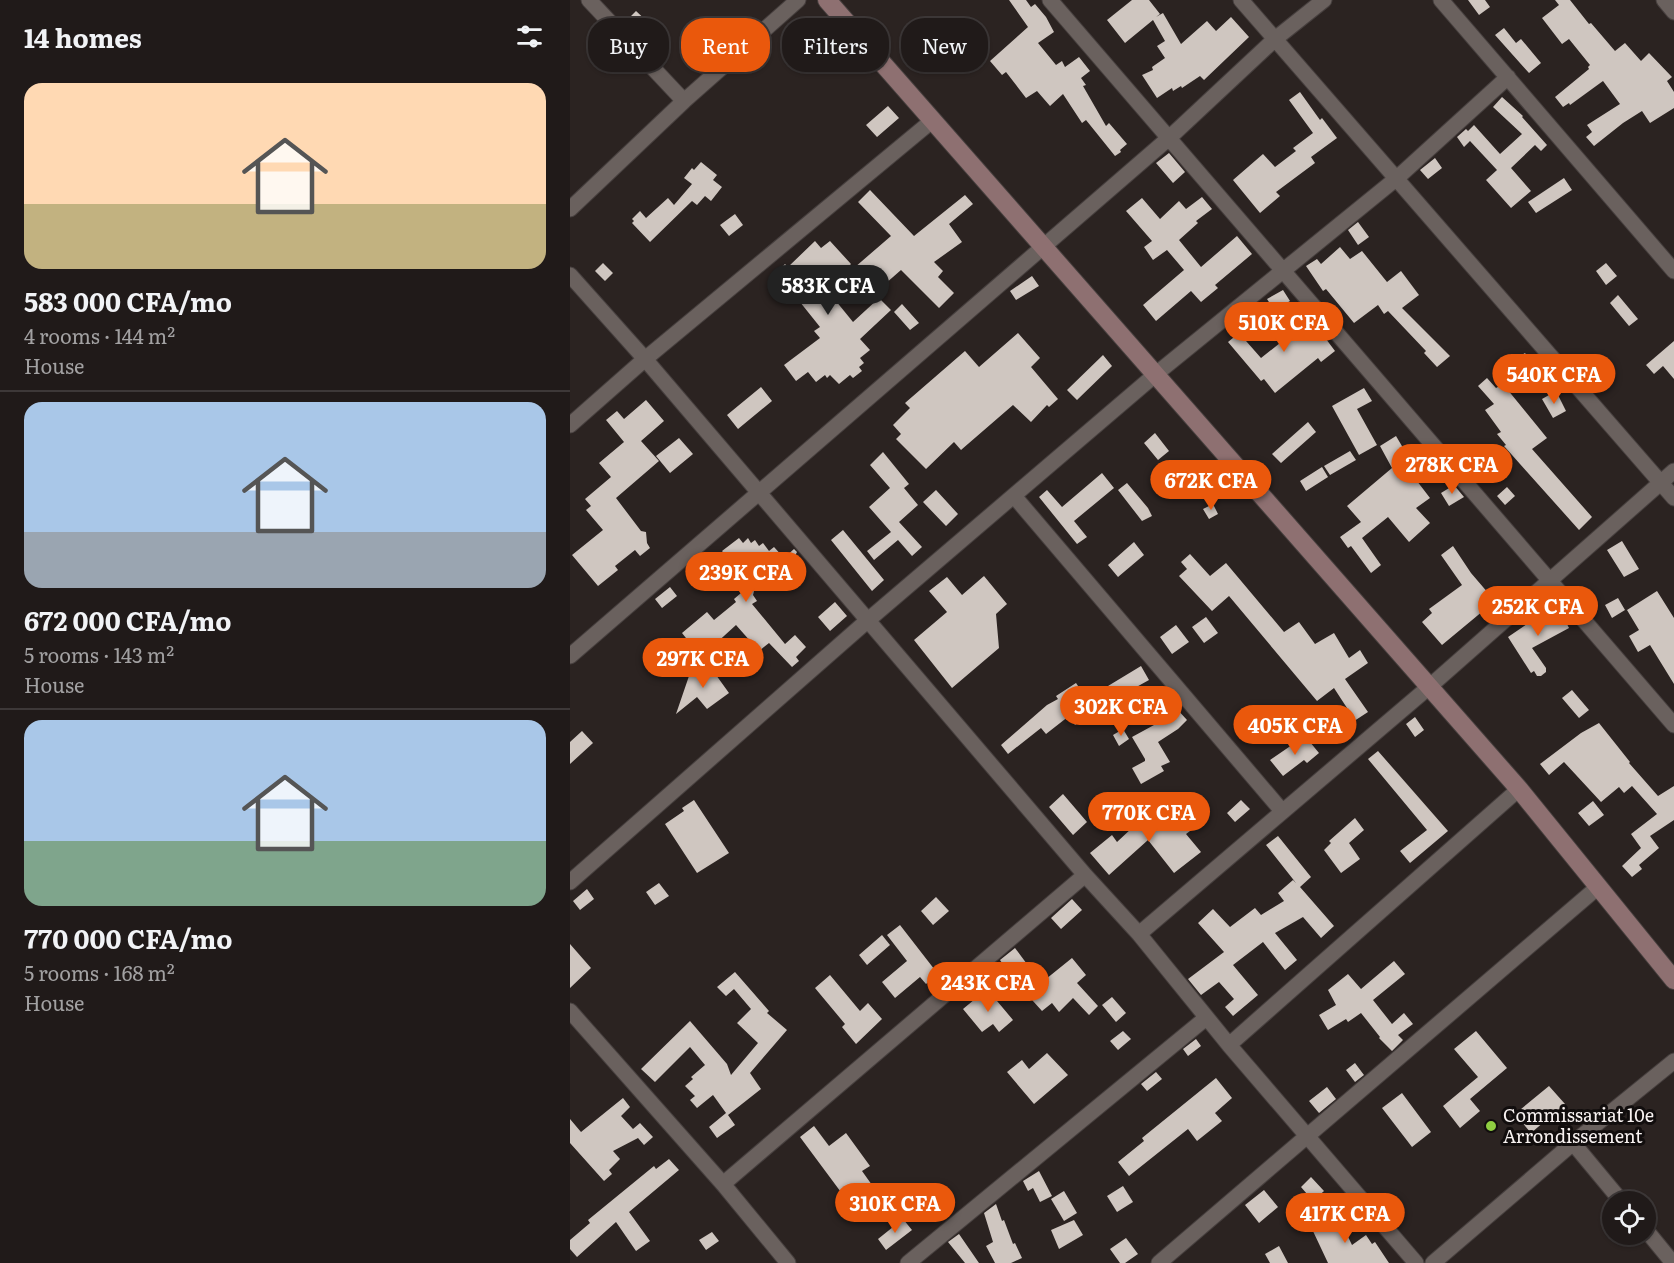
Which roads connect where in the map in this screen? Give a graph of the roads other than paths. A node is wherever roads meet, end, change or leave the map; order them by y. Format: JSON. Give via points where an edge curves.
{"nodes":[{"id":1,"x":589,"y":0,"type":"edge"},
{"id":2,"x":798,"y":0,"type":"edge"},
{"id":3,"x":827,"y":0,"type":"edge"},
{"id":4,"x":1050,"y":0,"type":"edge"},
{"id":5,"x":1241,"y":0,"type":"edge"},
{"id":6,"x":1324,"y":0,"type":"edge"},
{"id":7,"x":1441,"y":0,"type":"edge"},
{"id":8,"x":1664,"y":0,"type":"edge"},
{"id":9,"x":1674,"y":12,"type":"edge"},
{"id":10,"x":1275,"y":39,"type":"junction"},
{"id":11,"x":1508,"y":77,"type":"junction"},
{"id":12,"x":684,"y":101,"type":"junction"},
{"id":13,"x":933,"y":120,"type":"junction"},
{"id":14,"x":1169,"y":138,"type":"junction"},
{"id":15,"x":1397,"y":178,"type":"junction"},
{"id":16,"x":570,"y":208,"type":"edge"},
{"id":17,"x":1042,"y":247,"type":"junction"},
{"id":18,"x":1284,"y":271,"type":"junction"},
{"id":19,"x":1674,"y":271,"type":"edge"},
{"id":20,"x":570,"y":275,"type":"edge"},
{"id":21,"x":645,"y":360,"type":"junction"},
{"id":22,"x":1156,"y":374,"type":"junction"},
{"id":23,"x":570,"y":425,"type":"edge"},
{"id":24,"x":1674,"y":471,"type":"edge"},
{"id":25,"x":1660,"y":482,"type":"junction"},
{"id":26,"x":758,"y":493,"type":"junction"},
{"id":27,"x":1014,"y":496,"type":"junction"},
{"id":28,"x":1674,"y":498,"type":"edge"},
{"id":29,"x":1551,"y":580,"type":"junction"},
{"id":30,"x":867,"y":621,"type":"junction"},
{"id":31,"x":570,"y":656,"type":"edge"},
{"id":32,"x":1429,"y":687,"type":"junction"},
{"id":33,"x":1674,"y":725,"type":"edge"},
{"id":34,"x":1519,"y":789,"type":"junction"},
{"id":35,"x":1282,"y":810,"type":"junction"},
{"id":36,"x":1085,"y":875,"type":"junction"},
{"id":37,"x":570,"y":882,"type":"edge"},
{"id":38,"x":1598,"y":887,"type":"junction"},
{"id":39,"x":1139,"y":934,"type":"junction"},
{"id":40,"x":1674,"y":980,"type":"edge"},
{"id":41,"x":570,"y":1011,"type":"edge"},
{"id":42,"x":1206,"y":1017,"type":"junction"},
{"id":43,"x":1229,"y":1045,"type":"junction"},
{"id":44,"x":1674,"y":1061,"type":"edge"},
{"id":45,"x":1308,"y":1136,"type":"junction"},
{"id":46,"x":1573,"y":1143,"type":"junction"},
{"id":47,"x":723,"y":1184,"type":"junction"},
{"id":48,"x":1613,"y":1191,"type":"edge"},
{"id":49,"x":1656,"y":1242,"type":"edge"},
{"id":50,"x":788,"y":1263,"type":"edge"},
{"id":51,"x":908,"y":1263,"type":"edge"},
{"id":52,"x":1159,"y":1263,"type":"edge"},
{"id":53,"x":1416,"y":1263,"type":"edge"},
{"id":54,"x":1433,"y":1263,"type":"edge"},
{"id":55,"x":1673,"y":1263,"type":"edge"}],
"edges":[{"from":1,"to":12,"type":"street"},
{"from":2,"to":12,"type":"street"},
{"from":3,"to":13,"type":"street"},
{"from":4,"to":14,"type":"street"},
{"from":5,"to":10,"type":"street"},
{"from":6,"to":10,"type":"street"},
{"from":7,"to":11,"type":"street"},
{"from":8,"to":9,"type":"street"},
{"from":10,"to":14,"type":"street"},
{"from":10,"to":15,"type":"street"},
{"from":11,"to":15,"type":"street"},
{"from":11,"to":19,"type":"street"},
{"from":12,"to":16,"type":"street"},
{"from":13,"to":17,"type":"street"},
{"from":13,"to":21,"type":"street"},
{"from":14,"to":17,"type":"street"},
{"from":14,"to":18,"type":"street"},
{"from":15,"to":18,"type":"street"},
{"from":15,"to":25,"type":"street"},
{"from":17,"to":22,"type":"street"},
{"from":17,"to":26,"type":"street"},
{"from":18,"to":22,"type":"street"},
{"from":18,"to":29,"type":"street"},
{"from":20,"to":21,"type":"street"},
{"from":21,"to":23,"type":"street"},
{"from":21,"to":26,"type":"street"},
{"from":22,"to":27,"type":"street"},
{"from":22,"to":32,"type":"street"},
{"from":24,"to":25,"type":"street"},
{"from":25,"to":28,"type":"street"},
{"from":25,"to":29,"type":"street"},
{"from":26,"to":30,"type":"street"},
{"from":26,"to":31,"type":"street"},
{"from":27,"to":30,"type":"street"},
{"from":27,"to":35,"type":"street"},
{"from":29,"to":32,"type":"street"},
{"from":29,"to":33,"type":"street"},
{"from":30,"to":36,"type":"street"},
{"from":30,"to":37,"type":"street"},
{"from":32,"to":34,"type":"street"},
{"from":32,"to":35,"type":"street"},
{"from":34,"to":38,"type":"street"},
{"from":34,"to":43,"type":"street"},
{"from":35,"to":39,"type":"street"},
{"from":36,"to":39,"type":"street"},
{"from":36,"to":47,"type":"street"},
{"from":38,"to":40,"type":"street"},
{"from":38,"to":45,"type":"street"},
{"from":39,"to":42,"type":"street"},
{"from":41,"to":47,"type":"street"},
{"from":42,"to":43,"type":"street"},
{"from":42,"to":51,"type":"street"},
{"from":43,"to":45,"type":"street"},
{"from":44,"to":46,"type":"street"},
{"from":45,"to":52,"type":"street"},
{"from":45,"to":53,"type":"street"},
{"from":46,"to":48,"type":"street"},
{"from":46,"to":54,"type":"street"},
{"from":47,"to":50,"type":"street"},
{"from":49,"to":55,"type":"street"}]}
